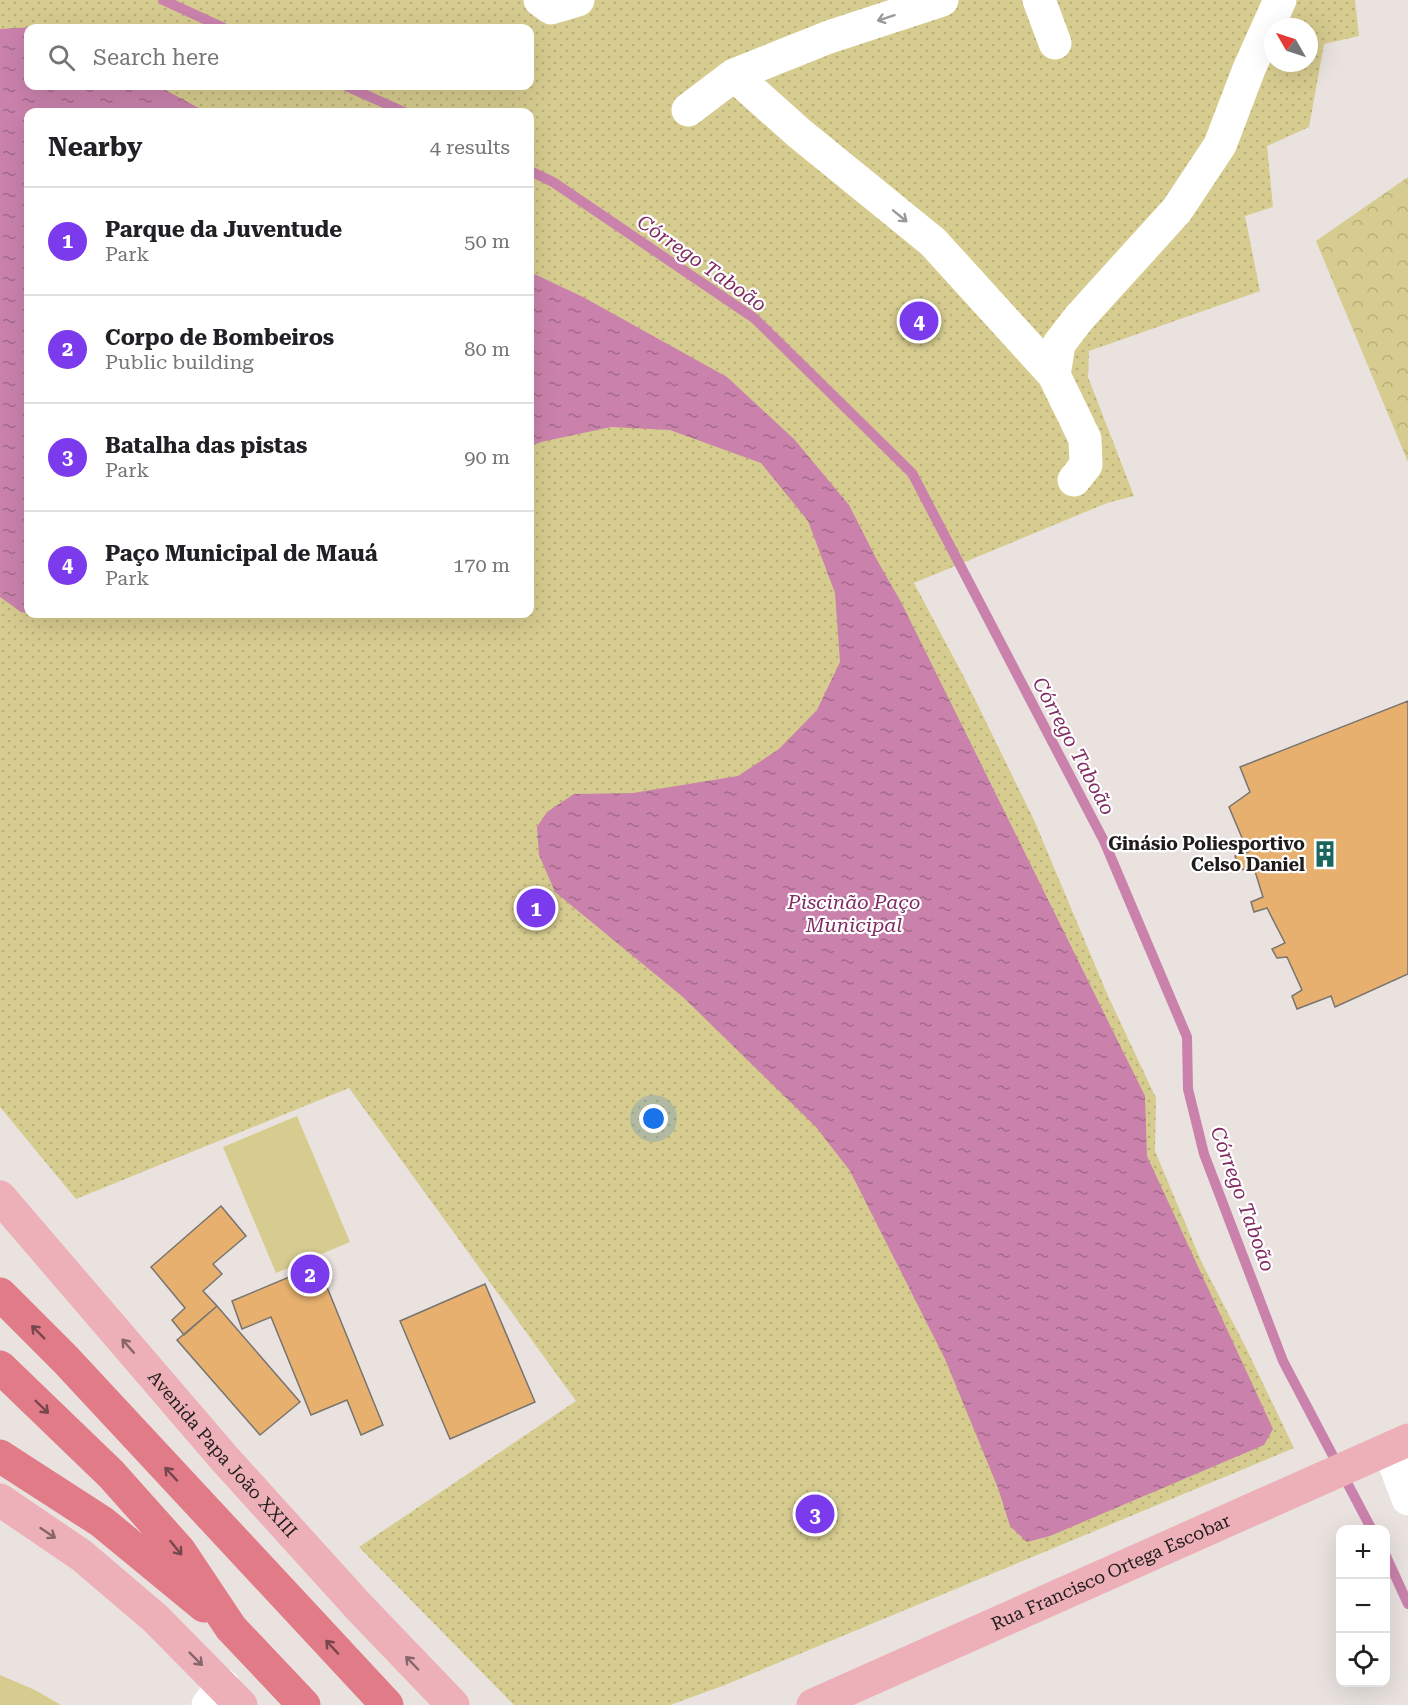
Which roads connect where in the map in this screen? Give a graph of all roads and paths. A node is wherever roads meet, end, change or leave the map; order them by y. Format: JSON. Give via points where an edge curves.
{"nodes":[{"id":1,"x":942,"y":0,"type":"edge"},
{"id":2,"x":1039,"y":0,"type":"edge"},
{"id":3,"x":1280,"y":0,"type":"edge"},
{"id":4,"x":1055,"y":43,"type":"dead end"},
{"id":5,"x":734,"y":75,"type":"junction"},
{"id":6,"x":688,"y":110,"type":"dead end"},
{"id":7,"x":1054,"y":375,"type":"junction"},
{"id":8,"x":1074,"y":480,"type":"dead end"},
{"id":9,"x":0,"y":1197,"type":"edge"},
{"id":10,"x":0,"y":1294,"type":"edge"},
{"id":11,"x":0,"y":1366,"type":"edge"},
{"id":12,"x":1398,"y":1445,"type":"edge"},
{"id":13,"x":0,"y":1456,"type":"edge"},
{"id":14,"x":1408,"y":1499,"type":"edge"},
{"id":15,"x":0,"y":1500,"type":"edge"},
{"id":16,"x":231,"y":1628,"type":"junction"},
{"id":17,"x":224,"y":1698,"type":"edge"},
{"id":18,"x":304,"y":1705,"type":"edge"},
{"id":19,"x":387,"y":1705,"type":"edge"},
{"id":20,"x":453,"y":1705,"type":"edge"},
{"id":21,"x":813,"y":1705,"type":"edge"}],
"edges":[{"from":1,"to":5,"type":"street","one_way":true,"via":[[829,37]]},
{"from":2,"to":4,"type":"street"},
{"from":3,"to":7,"type":"street","via":[[1220,145],[1177,210],[1059,344]]},
{"from":5,"to":6,"type":"street"},
{"from":5,"to":7,"type":"street","one_way":true,"via":[[933,242]]},
{"from":7,"to":8,"type":"street","via":[[1085,439],[1086,465]]},
{"from":20,"to":9,"type":"main road","name":"Avenida Papa João XXIII","one_way":true,"via":[[224,1458]]},
{"from":19,"to":10,"type":"highway","one_way":true},
{"from":11,"to":16,"type":"highway","one_way":true,"via":[[111,1474],[179,1550]]},
{"from":12,"to":14,"type":"street"},
{"from":12,"to":21,"type":"main road","name":"Rua Francisco Ortega Escobar"},
{"from":13,"to":16,"type":"highway","via":[[102,1522]]},
{"from":15,"to":17,"type":"main road","one_way":true,"via":[[81,1555],[155,1618]]},
{"from":16,"to":18,"type":"highway"}]}
